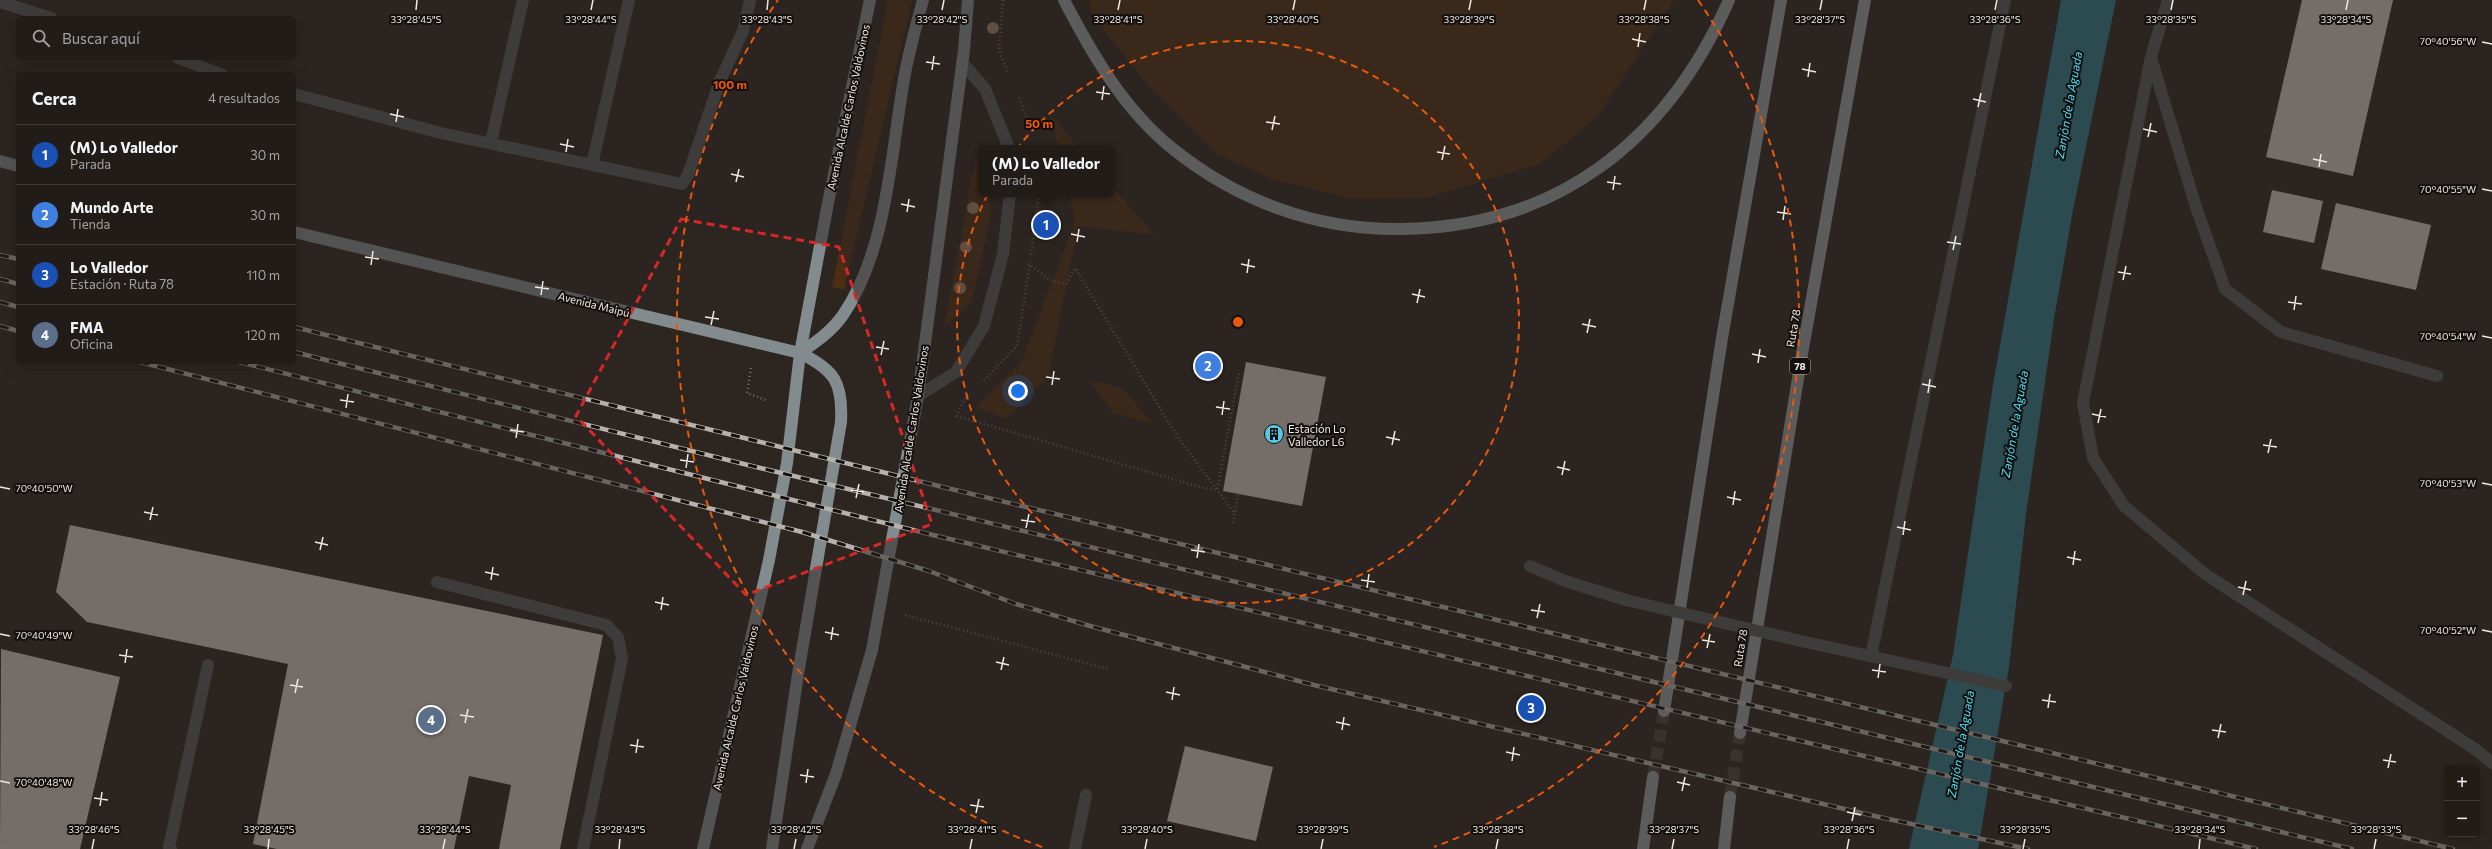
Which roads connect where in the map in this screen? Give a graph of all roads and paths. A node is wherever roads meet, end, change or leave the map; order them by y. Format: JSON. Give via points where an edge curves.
{"nodes":[{"id":1,"x":523,"y":0,"type":"edge"},
{"id":2,"x":629,"y":0,"type":"edge"},
{"id":3,"x":750,"y":0,"type":"edge"},
{"id":4,"x":870,"y":0,"type":"edge"},
{"id":5,"x":923,"y":0,"type":"edge"},
{"id":6,"x":968,"y":0,"type":"edge"},
{"id":7,"x":1003,"y":0,"type":"edge"},
{"id":8,"x":1064,"y":0,"type":"edge"},
{"id":9,"x":1729,"y":0,"type":"edge"},
{"id":10,"x":1781,"y":0,"type":"edge"},
{"id":11,"x":1865,"y":0,"type":"edge"},
{"id":12,"x":2005,"y":0,"type":"edge"},
{"id":13,"x":2168,"y":0,"type":"edge"},
{"id":14,"x":0,"y":2,"type":"edge"},
{"id":15,"x":45,"y":16,"type":"edge"},
{"id":16,"x":999,"y":50,"type":"dead end"},
{"id":17,"x":2150,"y":57,"type":"junction"},
{"id":18,"x":183,"y":60,"type":"edge"},
{"id":19,"x":962,"y":62,"type":"junction"},
{"id":20,"x":215,"y":72,"type":"edge"},
{"id":21,"x":296,"y":95,"type":"edge"},
{"id":22,"x":491,"y":142,"type":"junction"},
{"id":23,"x":1008,"y":145,"type":"edge"},
{"id":24,"x":0,"y":161,"type":"edge"},
{"id":25,"x":16,"y":165,"type":"edge"},
{"id":26,"x":592,"y":165,"type":"junction"},
{"id":27,"x":1010,"y":197,"type":"edge"},
{"id":28,"x":1039,"y":197,"type":"edge"},
{"id":29,"x":296,"y":232,"type":"edge"},
{"id":30,"x":1024,"y":262,"type":"dead end"},
{"id":31,"x":1030,"y":265,"type":"junction"},
{"id":32,"x":800,"y":353,"type":"junction"},
{"id":33,"x":1238,"y":374,"type":"dead end"},
{"id":34,"x":2438,"y":376,"type":"dead end"},
{"id":35,"x":978,"y":386,"type":"dead end"},
{"id":36,"x":918,"y":396,"type":"junction"},
{"id":37,"x":967,"y":398,"type":"dead end"},
{"id":38,"x":1217,"y":490,"type":"junction"},
{"id":39,"x":1238,"y":494,"type":"dead end"},
{"id":40,"x":1235,"y":514,"type":"junction"},
{"id":41,"x":1233,"y":523,"type":"dead end"},
{"id":42,"x":1530,"y":566,"type":"dead end"},
{"id":43,"x":437,"y":582,"type":"dead end"},
{"id":44,"x":879,"y":608,"type":"junction"},
{"id":45,"x":1870,"y":656,"type":"junction"},
{"id":46,"x":208,"y":665,"type":"dead end"},
{"id":47,"x":1108,"y":669,"type":"dead end"},
{"id":48,"x":2006,"y":686,"type":"dead end"},
{"id":49,"x":1664,"y":711,"type":"tunnel mouth"},
{"id":50,"x":1740,"y":732,"type":"tunnel mouth"},
{"id":51,"x":2492,"y":763,"type":"edge"},
{"id":52,"x":1653,"y":777,"type":"tunnel mouth"},
{"id":53,"x":1086,"y":794,"type":"dead end"},
{"id":54,"x":1730,"y":797,"type":"tunnel mouth"},
{"id":55,"x":171,"y":849,"type":"edge"},
{"id":56,"x":583,"y":849,"type":"edge"},
{"id":57,"x":703,"y":849,"type":"edge"},
{"id":58,"x":772,"y":849,"type":"edge"},
{"id":59,"x":807,"y":849,"type":"edge"},
{"id":60,"x":1075,"y":849,"type":"edge"},
{"id":61,"x":1643,"y":849,"type":"edge"},
{"id":62,"x":1724,"y":849,"type":"edge"}],
"edges":[{"from":1,"to":22,"type":"lane"},
{"from":2,"to":26,"type":"lane"},
{"from":3,"to":26,"type":"lane","via":[[744,31],[720,81],[688,175],[682,184]]},
{"from":4,"to":32,"type":"main road","name":"Avenida Alcalde Carlos Valdovinos"},
{"from":5,"to":32,"type":"main road","via":[[906,67],[892,162],[874,250],[842,315],[827,333]]},
{"from":6,"to":19,"type":"main road","name":"Avenida Alcalde Carlos Valdovinos"},
{"from":7,"to":16,"type":"path"},
{"from":8,"to":9,"type":"highway","via":[[1098,63],[1142,120],[1172,148],[1220,183],[1288,213],[1325,222],[1386,230],[1453,227],[1489,220],[1530,206],[1586,178],[1640,133],[1664,108],[1702,54]]},
{"from":10,"to":49,"type":"highway","via":[[1722,338]]},
{"from":11,"to":50,"type":"highway","name":"Ruta 78","number":"78","via":[[1802,354]]},
{"from":12,"to":45,"type":"lane"},
{"from":13,"to":17,"type":"lane"},
{"from":14,"to":15,"type":"lane"},
{"from":17,"to":34,"type":"lane","via":[[2196,207],[2225,288],[2282,332]]},
{"from":17,"to":51,"type":"lane","via":[[2083,403],[2093,458],[2124,506],[2205,574],[2475,749]]},
{"from":18,"to":20,"type":"lane"},
{"from":19,"to":23,"type":"lane","via":[[985,89]]},
{"from":19,"to":36,"type":"main road","name":"Avenida Alcalde Carlos Valdovinos"},
{"from":21,"to":22,"type":"lane","via":[[441,133]]},
{"from":22,"to":26,"type":"lane"},
{"from":24,"to":25,"type":"main road"},
{"from":27,"to":36,"type":"lane","via":[[1003,254],[984,326],[956,372]]},
{"from":28,"to":31,"type":"path"},
{"from":29,"to":32,"type":"main road","name":"Avenida Maipú"},
{"from":30,"to":31,"type":"path"},
{"from":31,"to":35,"type":"path","via":[[1016,346]]},
{"from":31,"to":38,"type":"path","via":[[1052,281],[1066,284],[1074,268],[1177,436]]},
{"from":32,"to":57,"type":"main road","name":"Avenida Alcalde Carlos Valdovinos","via":[[787,463],[769,560]]},
{"from":32,"to":58,"type":"main road","name":"Avenida Maipú","via":[[821,363],[832,373],[840,392],[841,422],[798,674]]},
{"from":33,"to":38,"type":"path"},
{"from":36,"to":44,"type":"main road","name":"Avenida Alcalde Carlos Valdovinos"},
{"from":37,"to":38,"type":"path","via":[[957,416]]},
{"from":38,"to":40,"type":"path"},
{"from":39,"to":40,"type":"path"},
{"from":40,"to":41,"type":"path"},
{"from":42,"to":45,"type":"lane","bridge":true,"via":[[1565,581],[1626,600]]},
{"from":43,"to":56,"type":"lane","via":[[606,625],[618,637],[622,658]]},
{"from":44,"to":47,"type":"path"},
{"from":44,"to":59,"type":"main road","name":"Avenida Alcalde Carlos Valdovinos","via":[[872,650],[852,722],[836,774]]},
{"from":45,"to":48,"type":"lane"},
{"from":46,"to":55,"type":"lane","via":[[169,847]]},
{"from":52,"to":61,"type":"highway"},
{"from":53,"to":60,"type":"lane"},
{"from":54,"to":62,"type":"highway"}]}
